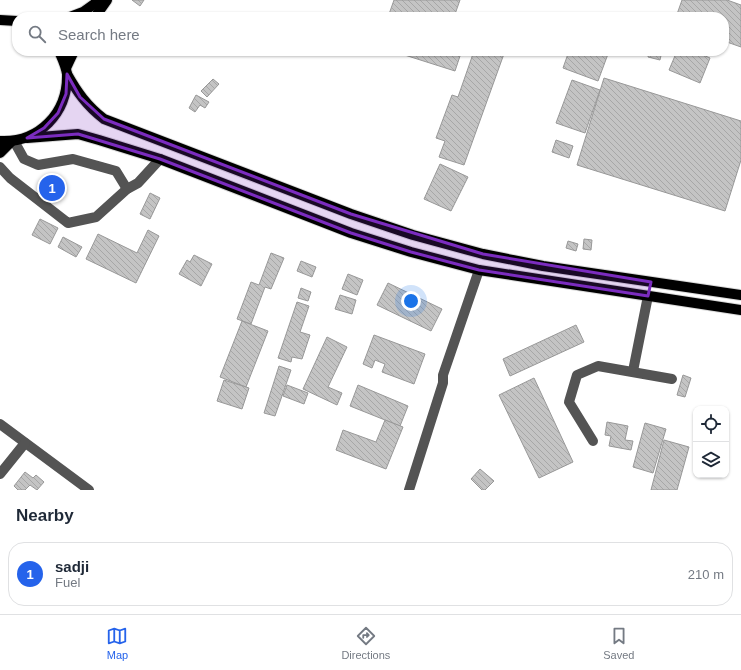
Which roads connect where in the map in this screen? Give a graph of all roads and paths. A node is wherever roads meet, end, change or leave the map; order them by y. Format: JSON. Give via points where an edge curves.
{"nodes":[{"id":1,"x":100,"y":0,"type":"edge"},
{"id":2,"x":107,"y":0,"type":"edge"},
{"id":3,"x":83,"y":12,"type":"edge"},
{"id":4,"x":99,"y":12,"type":"edge"},
{"id":5,"x":0,"y":20,"type":"edge"},
{"id":6,"x":12,"y":21,"type":"edge"},
{"id":7,"x":61,"y":56,"type":"edge"},
{"id":8,"x":72,"y":56,"type":"edge"},
{"id":9,"x":66,"y":71,"type":"junction"},
{"id":10,"x":27,"y":138,"type":"junction"},
{"id":11,"x":0,"y":141,"type":"edge"},
{"id":12,"x":13,"y":142,"type":"junction"},
{"id":13,"x":0,"y":153,"type":"edge"},
{"id":14,"x":160,"y":159,"type":"junction"},
{"id":15,"x":0,"y":167,"type":"edge"},
{"id":16,"x":127,"y":190,"type":"junction"},
{"id":17,"x":479,"y":270,"type":"junction"},
{"id":18,"x":650,"y":282,"type":"junction"},
{"id":19,"x":741,"y":295,"type":"edge"},
{"id":20,"x":648,"y":296,"type":"junction"},
{"id":21,"x":741,"y":310,"type":"edge"},
{"id":22,"x":633,"y":371,"type":"junction"},
{"id":23,"x":672,"y":379,"type":"dead end"},
{"id":24,"x":0,"y":424,"type":"edge"},
{"id":25,"x":593,"y":441,"type":"dead end"},
{"id":26,"x":25,"y":443,"type":"junction"},
{"id":27,"x":0,"y":474,"type":"edge"},
{"id":28,"x":89,"y":490,"type":"edge"},
{"id":29,"x":409,"y":490,"type":"edge"}],
"edges":[{"from":1,"to":3,"type":"main road"},
{"from":2,"to":4,"type":"main road"},
{"from":5,"to":6,"type":"main road"},
{"from":7,"to":9,"type":"main road"},
{"from":8,"to":9,"type":"main road"},
{"from":9,"to":10,"type":"main road","via":[[66,94],[58,113],[44,128]]},
{"from":9,"to":18,"type":"main road","via":[[80,97],[104,119],[351,214],[413,235],[483,254]]},
{"from":10,"to":12,"type":"main road"},
{"from":10,"to":14,"type":"main road","via":[[78,134]]},
{"from":11,"to":12,"type":"main road"},
{"from":12,"to":13,"type":"main road"},
{"from":12,"to":16,"type":"street","via":[[24,159],[38,165],[73,158],[116,171]]},
{"from":14,"to":16,"type":"street","via":[[138,183]]},
{"from":14,"to":17,"type":"main road","via":[[351,232],[411,252]]},
{"from":15,"to":16,"type":"street","via":[[10,178],[68,223],[96,217]]},
{"from":17,"to":20,"type":"main road"},
{"from":17,"to":29,"type":"street","via":[[443,375],[443,383]]},
{"from":18,"to":19,"type":"main road"},
{"from":18,"to":20,"type":"main road"},
{"from":20,"to":21,"type":"main road"},
{"from":20,"to":22,"type":"street"},
{"from":22,"to":23,"type":"street"},
{"from":22,"to":25,"type":"street","via":[[598,366],[577,375],[569,402]]},
{"from":24,"to":26,"type":"street"},
{"from":26,"to":27,"type":"street"},
{"from":26,"to":28,"type":"street"}]}
